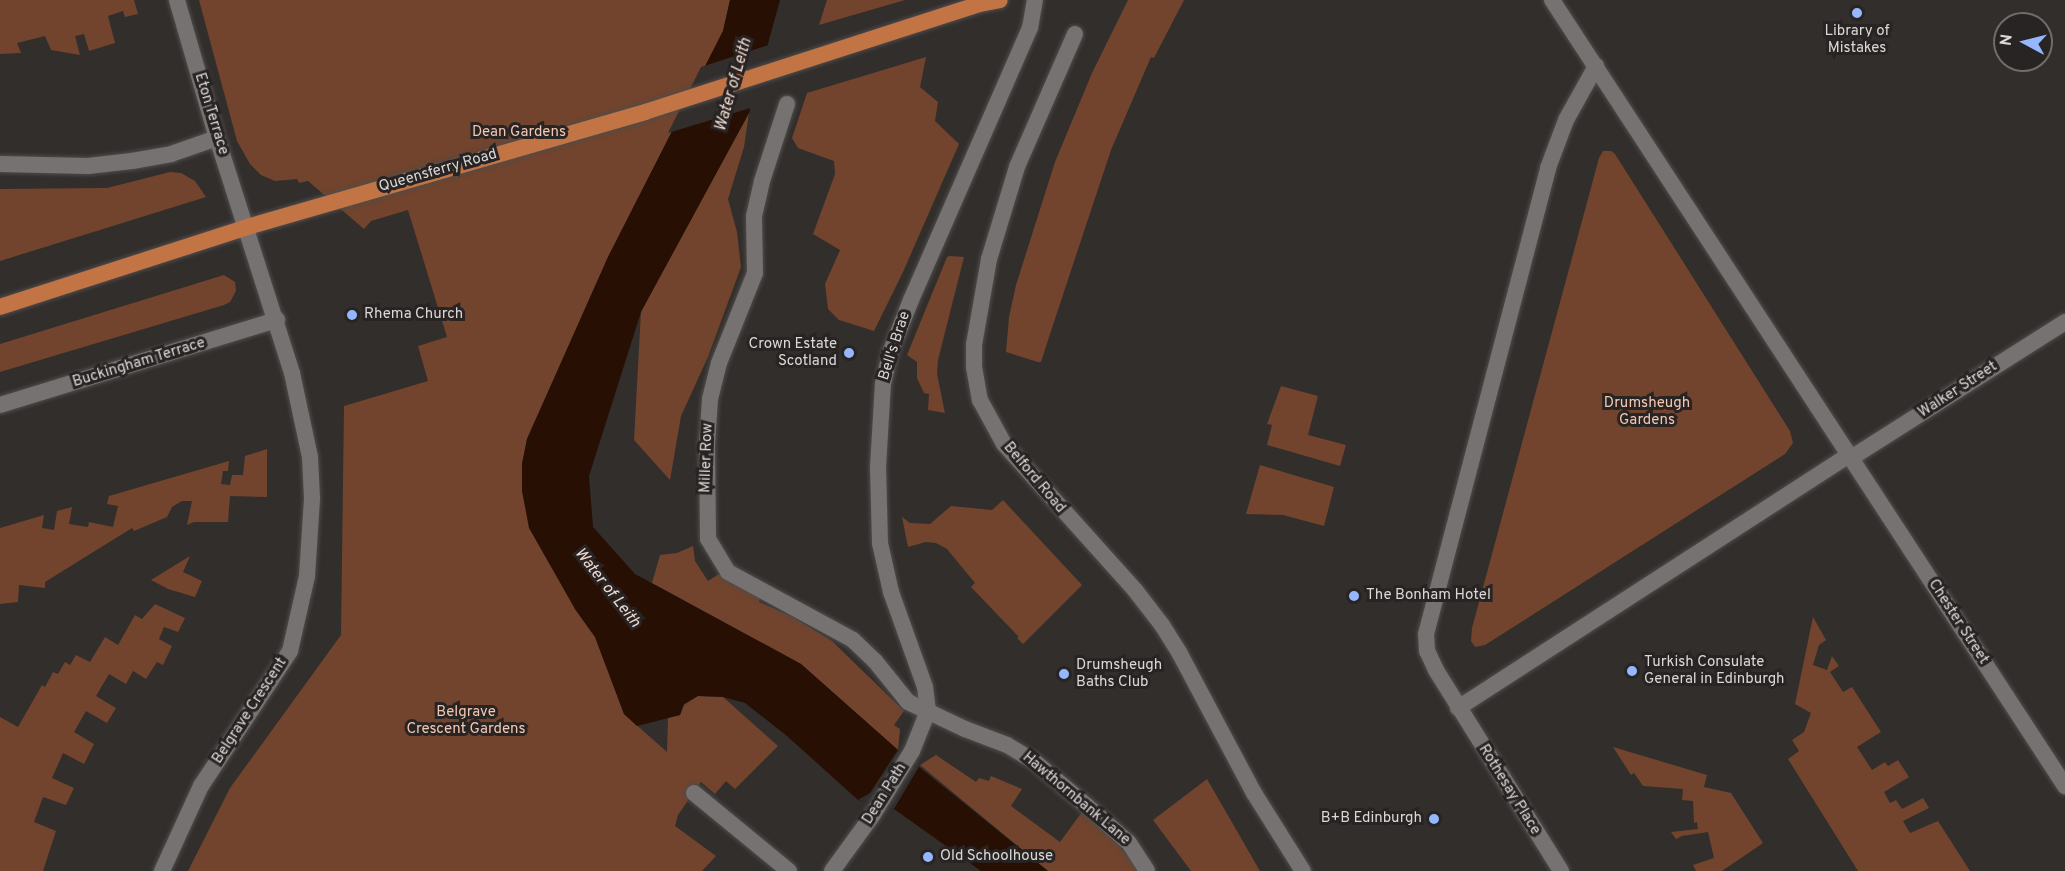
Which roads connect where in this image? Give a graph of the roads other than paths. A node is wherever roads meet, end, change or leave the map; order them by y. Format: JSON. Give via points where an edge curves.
{"nodes":[{"id":1,"x":177,"y":0,"type":"edge"},
{"id":2,"x":1000,"y":0,"type":"edge"},
{"id":3,"x":1035,"y":0,"type":"edge"},
{"id":4,"x":1551,"y":0,"type":"edge"},
{"id":5,"x":983,"y":2,"type":"edge"},
{"id":6,"x":1075,"y":33,"type":"dead end"},
{"id":7,"x":1596,"y":66,"type":"junction"},
{"id":8,"x":787,"y":104,"type":"dead end"},
{"id":9,"x":217,"y":138,"type":"junction"},
{"id":10,"x":0,"y":164,"type":"edge"},
{"id":11,"x":247,"y":227,"type":"junction"},
{"id":12,"x":0,"y":307,"type":"edge"},
{"id":13,"x":277,"y":320,"type":"junction"},
{"id":14,"x":2065,"y":322,"type":"edge"},
{"id":15,"x":0,"y":405,"type":"edge"},
{"id":16,"x":1850,"y":457,"type":"junction"},
{"id":17,"x":1458,"y":708,"type":"junction"},
{"id":18,"x":928,"y":711,"type":"junction"},
{"id":19,"x":2065,"y":786,"type":"edge"},
{"id":20,"x":694,"y":793,"type":"dead end"},
{"id":21,"x":162,"y":871,"type":"edge"},
{"id":22,"x":789,"y":871,"type":"edge"},
{"id":23,"x":832,"y":871,"type":"edge"},
{"id":24,"x":1147,"y":871,"type":"edge"},
{"id":25,"x":1304,"y":871,"type":"edge"},
{"id":26,"x":1561,"y":871,"type":"edge"}],
"edges":[{"from":1,"to":9,"type":"street","name":"Eton Terrace"},
{"from":2,"to":5,"type":"main road","name":"Queensferry Road"},
{"from":3,"to":18,"type":"street","name":"Bell's Brae","via":[[1030,28],[911,300],[890,353],[883,384],[878,467],[880,543],[891,592],[923,681]]},
{"from":4,"to":7,"type":"street"},
{"from":5,"to":11,"type":"main road","name":"Queensferry Road","via":[[645,112]]},
{"from":6,"to":25,"type":"street","name":"Belford Road","via":[[1017,167],[989,259],[974,345],[980,400],[1004,444],[1162,625],[1254,793]]},
{"from":7,"to":16,"type":"street"},
{"from":7,"to":17,"type":"street","via":[[1566,120],[1548,168],[1427,625],[1430,658]]},
{"from":8,"to":18,"type":"street","name":"Miller Row","via":[[754,216],[755,273],[719,363],[710,399],[708,539],[728,572],[853,639],[908,702]]},
{"from":9,"to":10,"type":"street","via":[[132,162],[88,166]]},
{"from":9,"to":11,"type":"street","name":"Eton Terrace"},
{"from":11,"to":12,"type":"main road","name":"Queensferry Road"},
{"from":11,"to":13,"type":"street","name":"Belgrave Crescent"},
{"from":13,"to":15,"type":"street","name":"Buckingham Terrace"},
{"from":13,"to":21,"type":"street","name":"Belgrave Crescent","via":[[310,457],[311,538],[296,632],[276,676],[201,786]]},
{"from":14,"to":16,"type":"street","name":"Walker Street"},
{"from":16,"to":17,"type":"street"},
{"from":16,"to":19,"type":"street","name":"Chester Street"},
{"from":17,"to":26,"type":"street","name":"Rothesay Place"},
{"from":18,"to":23,"type":"street","name":"Dean Path","via":[[917,742],[872,816]]},
{"from":18,"to":24,"type":"street","name":"Hawthornbank Lane","via":[[1034,761],[1130,843]]},
{"from":20,"to":22,"type":"street"}]}
